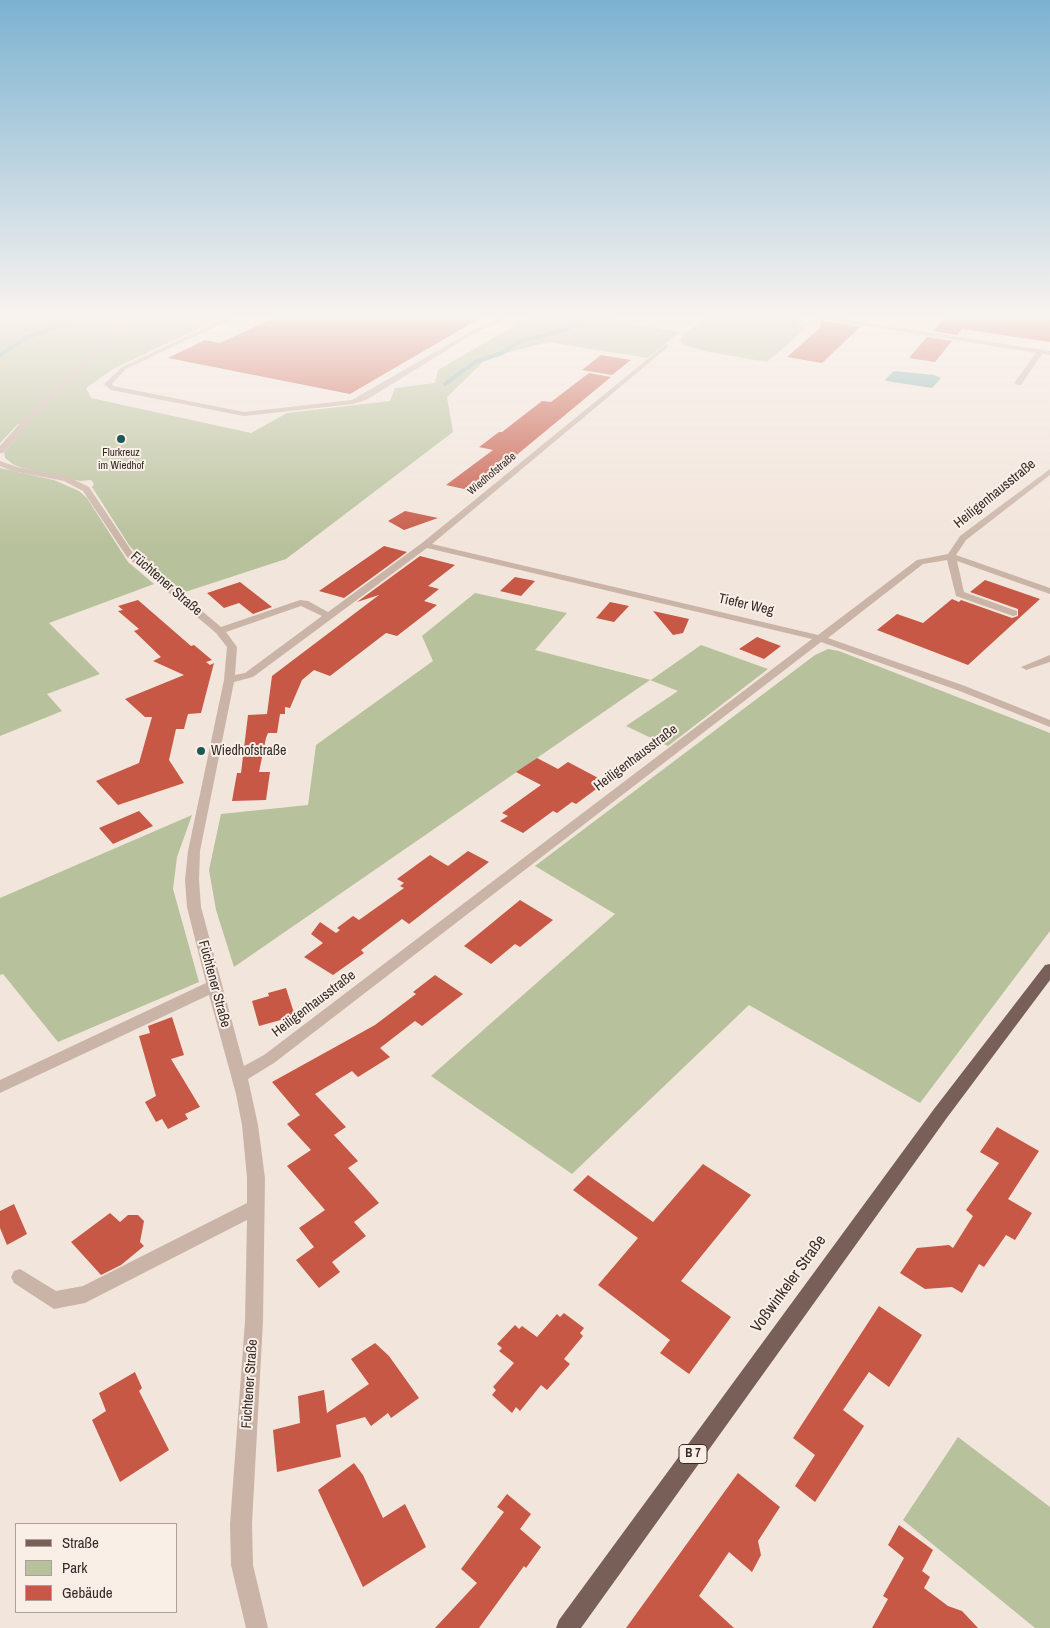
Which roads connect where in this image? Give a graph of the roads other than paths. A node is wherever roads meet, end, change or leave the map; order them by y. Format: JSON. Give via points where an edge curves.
{"nodes":[{"id":1,"x":53,"y":393,"type":"edge"},
{"id":2,"x":136,"y":393,"type":"edge"},
{"id":3,"x":371,"y":393,"type":"edge"},
{"id":4,"x":609,"y":393,"type":"edge"},
{"id":5,"x":0,"y":451,"type":"edge"},
{"id":6,"x":0,"y":463,"type":"edge"},
{"id":7,"x":1050,"y":471,"type":"edge"},
{"id":8,"x":425,"y":545,"type":"junction"},
{"id":9,"x":952,"y":556,"type":"junction"},
{"id":10,"x":1050,"y":591,"type":"edge"},
{"id":11,"x":1013,"y":613,"type":"dead end"},
{"id":12,"x":329,"y":616,"type":"junction"},
{"id":13,"x":220,"y":631,"type":"junction"},
{"id":14,"x":819,"y":638,"type":"junction"},
{"id":15,"x":1050,"y":658,"type":"edge"},
{"id":16,"x":1026,"y":666,"type":"dead end"},
{"id":17,"x":229,"y":680,"type":"junction"},
{"id":18,"x":1050,"y":724,"type":"edge"},
{"id":19,"x":1050,"y":968,"type":"edge"},
{"id":20,"x":214,"y":986,"type":"junction"},
{"id":21,"x":240,"y":1076,"type":"junction"},
{"id":22,"x":0,"y":1087,"type":"edge"},
{"id":23,"x":256,"y":1207,"type":"junction"},
{"id":24,"x":20,"y":1277,"type":"dead end"},
{"id":25,"x":257,"y":1628,"type":"edge"},
{"id":26,"x":567,"y":1628,"type":"edge"}],
"edges":[{"from":1,"to":5,"type":"street"},
{"from":2,"to":3,"type":"street","via":[[244,414],[353,402]]},
{"from":4,"to":8,"type":"street","name":"Wiedhofstraße"},
{"from":6,"to":13,"type":"street","name":"Füchtener Straße","via":[[66,479],[86,489],[130,555]]},
{"from":7,"to":9,"type":"street","name":"Heiligenhausstraße","via":[[963,538]]},
{"from":8,"to":12,"type":"street","name":"Wiedhofstraße"},
{"from":8,"to":14,"type":"street","name":"Tiefer Weg"},
{"from":9,"to":10,"type":"street"},
{"from":9,"to":11,"type":"street","via":[[959,594]]},
{"from":9,"to":14,"type":"street","name":"Heiligenhausstraße","via":[[920,562]]},
{"from":12,"to":13,"type":"street","via":[[300,603]]},
{"from":12,"to":17,"type":"street","name":"Wiedhofstraße","via":[[249,675]]},
{"from":13,"to":17,"type":"street","name":"Füchtener Straße","via":[[232,647]]},
{"from":14,"to":18,"type":"street","name":"Tiefer Weg","via":[[961,688]]},
{"from":14,"to":21,"type":"street","name":"Heiligenhausstraße","via":[[269,1059]]},
{"from":15,"to":16,"type":"street"},
{"from":17,"to":20,"type":"street","name":"Füchtener Straße","via":[[194,851],[192,880],[194,907]]},
{"from":19,"to":26,"type":"main road","name":"Voßwinkeler Straße","number":"B 7","via":[[940,1114]]},
{"from":20,"to":21,"type":"street","name":"Füchtener Straße"},
{"from":20,"to":22,"type":"street"},
{"from":21,"to":23,"type":"street","name":"Füchtener Straße","via":[[250,1126]]},
{"from":23,"to":24,"type":"street","via":[[85,1294],[54,1300]]},
{"from":23,"to":25,"type":"street","name":"Füchtener Straße","via":[[254,1321],[241,1524],[242,1565]]}]}
